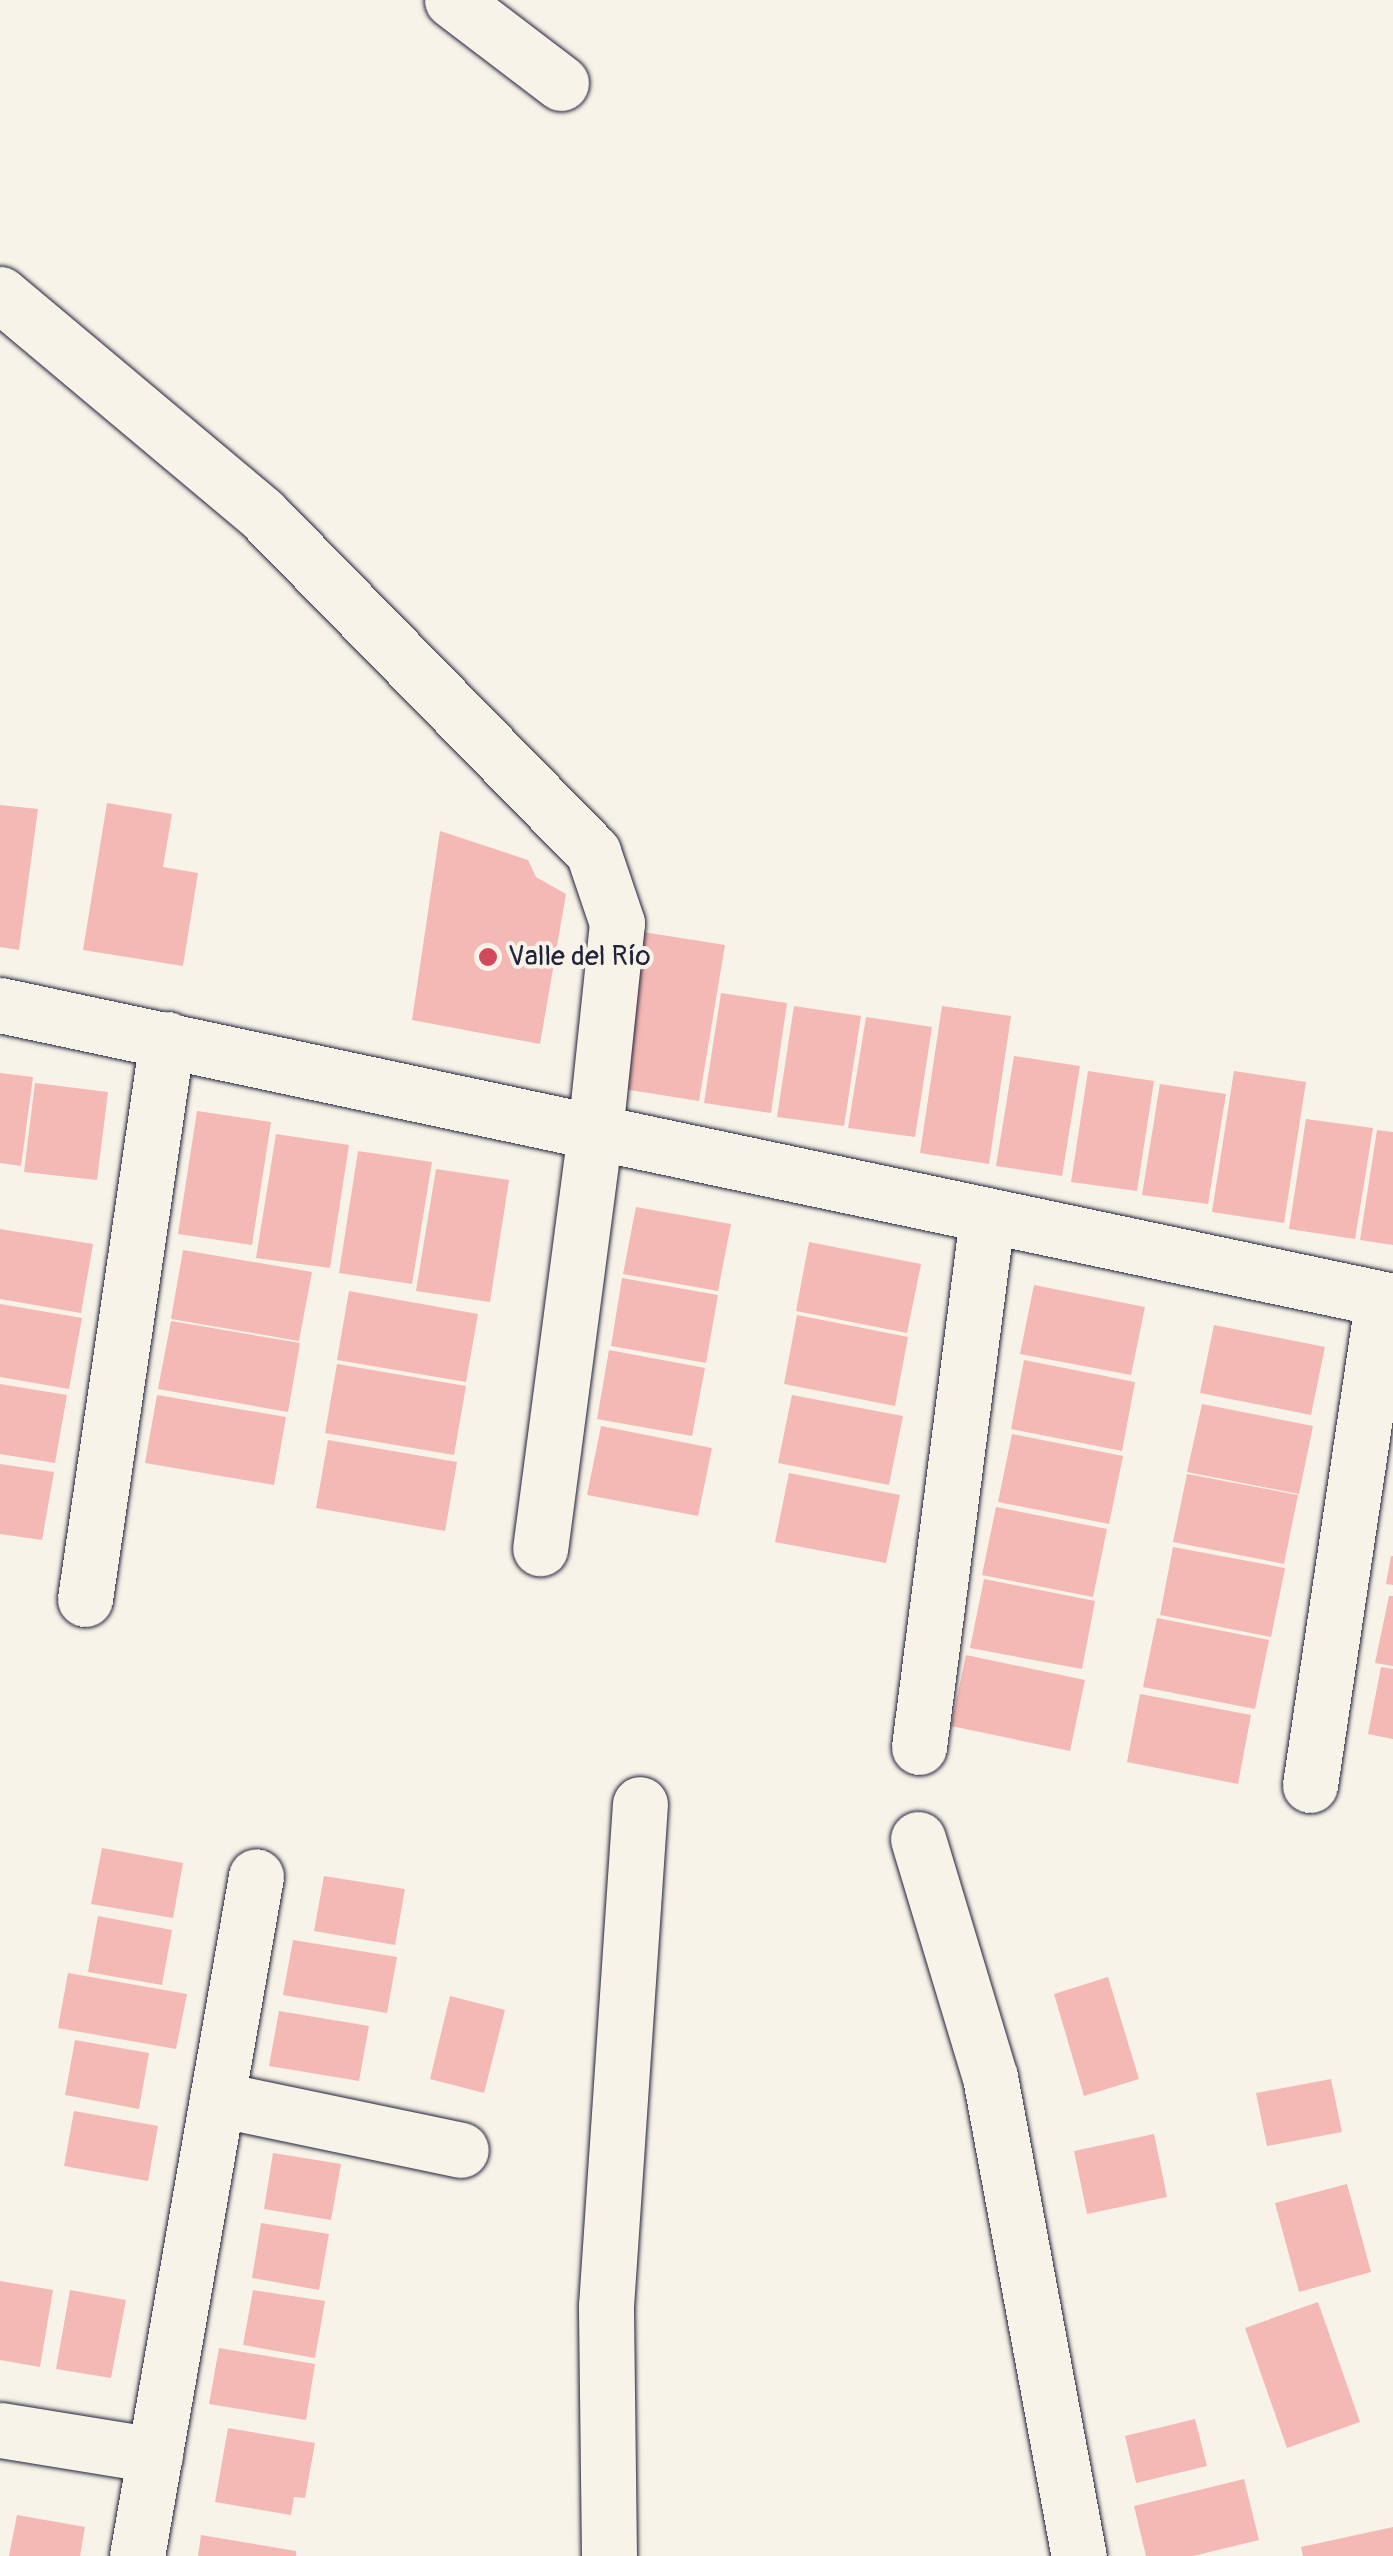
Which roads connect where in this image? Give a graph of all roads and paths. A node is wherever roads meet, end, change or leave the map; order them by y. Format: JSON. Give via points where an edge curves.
{"nodes":[{"id":1,"x":452,"y":0,"type":"edge"},
{"id":2,"x":562,"y":83,"type":"dead end"},
{"id":3,"x":0,"y":294,"type":"edge"},
{"id":4,"x":0,"y":1005,"type":"edge"},
{"id":5,"x":167,"y":1039,"type":"junction"},
{"id":6,"x":596,"y":1132,"type":"junction"},
{"id":7,"x":987,"y":1218,"type":"junction"},
{"id":8,"x":1388,"y":1300,"type":"edge"},
{"id":9,"x":540,"y":1548,"type":"dead end"},
{"id":10,"x":84,"y":1599,"type":"dead end"},
{"id":11,"x":919,"y":1746,"type":"dead end"},
{"id":12,"x":1310,"y":1784,"type":"dead end"},
{"id":13,"x":640,"y":1804,"type":"dead end"},
{"id":14,"x":918,"y":1839,"type":"dead end"},
{"id":15,"x":256,"y":1876,"type":"dead end"},
{"id":16,"x":217,"y":2099,"type":"junction"},
{"id":17,"x":461,"y":2150,"type":"dead end"},
{"id":18,"x":0,"y":2430,"type":"edge"},
{"id":19,"x":155,"y":2455,"type":"junction"},
{"id":20,"x":137,"y":2556,"type":"edge"},
{"id":21,"x":609,"y":2556,"type":"edge"},
{"id":22,"x":1079,"y":2556,"type":"edge"}],
"edges":[{"from":1,"to":2,"type":"street"},
{"from":3,"to":6,"type":"street","via":[[262,514],[593,852],[618,923]]},
{"from":4,"to":5,"type":"street"},
{"from":5,"to":6,"type":"street"},
{"from":5,"to":10,"type":"street"},
{"from":6,"to":7,"type":"street"},
{"from":6,"to":9,"type":"street"},
{"from":7,"to":8,"type":"street"},
{"from":7,"to":11,"type":"street"},
{"from":8,"to":12,"type":"street"},
{"from":13,"to":21,"type":"street","via":[[606,2306]]},
{"from":14,"to":22,"type":"street","via":[[990,2077]]},
{"from":15,"to":16,"type":"street"},
{"from":16,"to":17,"type":"street"},
{"from":16,"to":19,"type":"street"},
{"from":18,"to":19,"type":"street"},
{"from":19,"to":20,"type":"street"}]}
